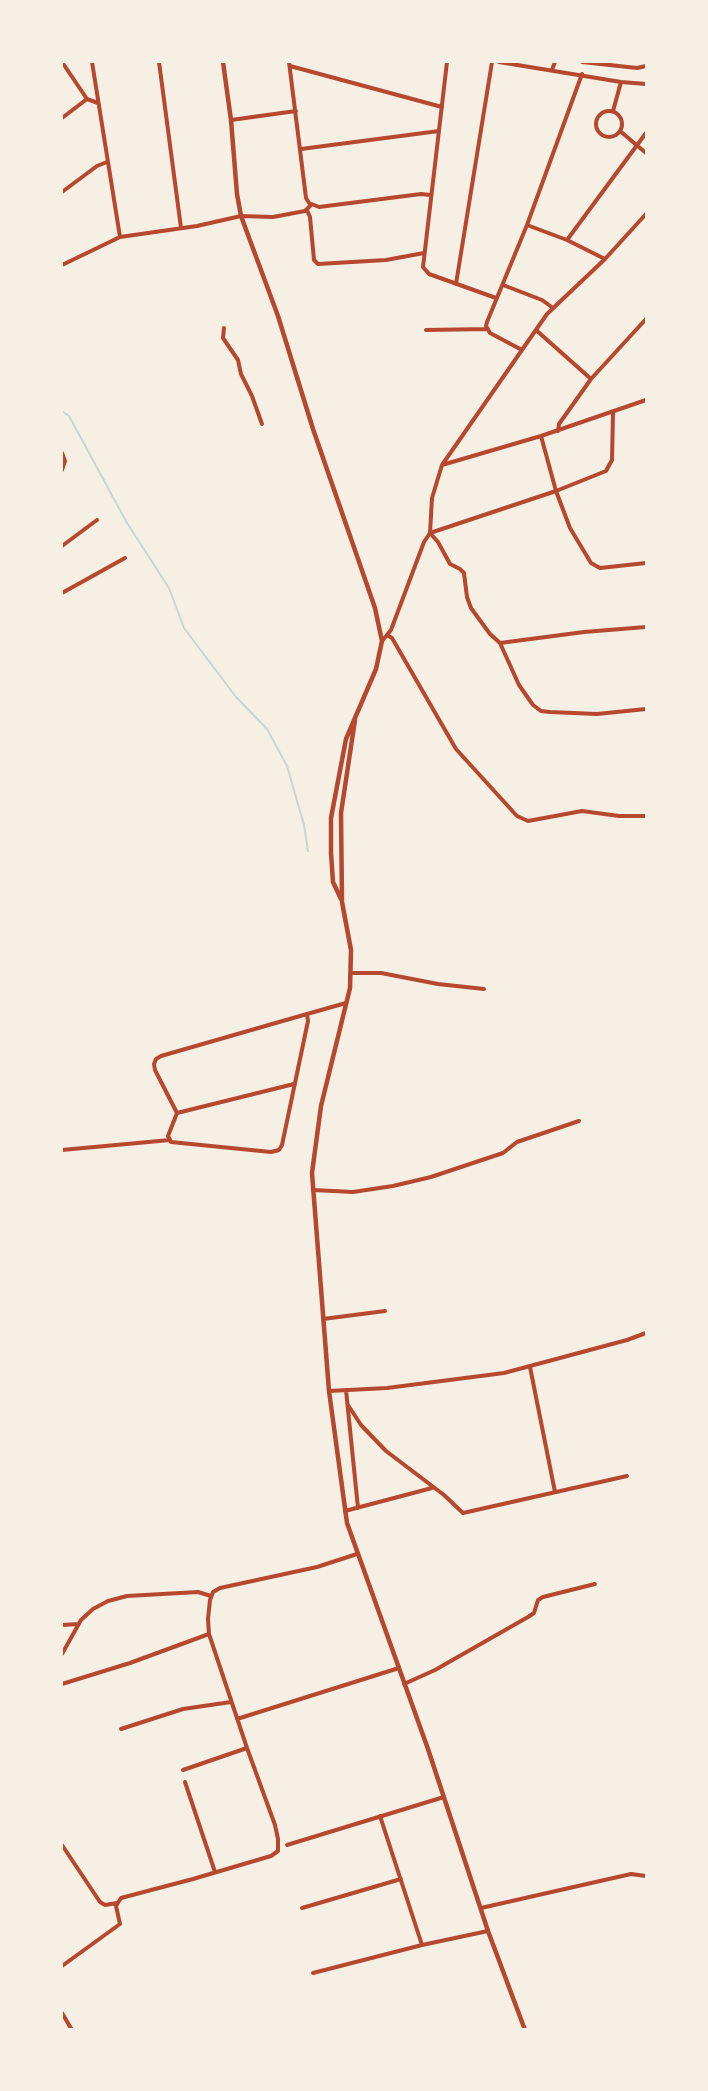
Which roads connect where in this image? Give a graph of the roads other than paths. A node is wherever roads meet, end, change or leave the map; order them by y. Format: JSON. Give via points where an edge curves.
{"nodes":[{"id":1,"x":62,"y":62,"type":"edge"},
{"id":2,"x":92,"y":62,"type":"edge"},
{"id":3,"x":159,"y":62,"type":"edge"},
{"id":4,"x":224,"y":62,"type":"edge"},
{"id":5,"x":447,"y":62,"type":"edge"},
{"id":6,"x":492,"y":62,"type":"edge"},
{"id":7,"x":499,"y":62,"type":"edge"},
{"id":8,"x":555,"y":62,"type":"edge"},
{"id":9,"x":582,"y":62,"type":"edge"},
{"id":10,"x":290,"y":64,"type":"edge"},
{"id":11,"x":646,"y":66,"type":"edge"},
{"id":12,"x":552,"y":70,"type":"junction"},
{"id":13,"x":582,"y":74,"type":"junction"},
{"id":14,"x":621,"y":82,"type":"junction"},
{"id":15,"x":646,"y":84,"type":"edge"},
{"id":16,"x":87,"y":99,"type":"junction"},
{"id":17,"x":98,"y":103,"type":"junction"},
{"id":18,"x":442,"y":107,"type":"junction"},
{"id":19,"x":296,"y":111,"type":"junction"},
{"id":20,"x":612,"y":111,"type":"junction"},
{"id":21,"x":62,"y":118,"type":"edge"},
{"id":22,"x":231,"y":120,"type":"junction"},
{"id":23,"x":439,"y":131,"type":"junction"},
{"id":24,"x":620,"y":131,"type":"junction"},
{"id":25,"x":646,"y":133,"type":"edge"},
{"id":26,"x":637,"y":145,"type":"junction"},
{"id":27,"x":301,"y":149,"type":"junction"},
{"id":28,"x":646,"y":153,"type":"edge"},
{"id":29,"x":107,"y":162,"type":"junction"},
{"id":30,"x":62,"y":192,"type":"edge"},
{"id":31,"x":430,"y":195,"type":"junction"},
{"id":32,"x":311,"y":205,"type":"junction"},
{"id":33,"x":307,"y":210,"type":"junction"},
{"id":34,"x":646,"y":214,"type":"edge"},
{"id":35,"x":241,"y":216,"type":"junction"},
{"id":36,"x":527,"y":225,"type":"junction"},
{"id":37,"x":181,"y":228,"type":"junction"},
{"id":38,"x":120,"y":237,"type":"junction"},
{"id":39,"x":567,"y":240,"type":"junction"},
{"id":40,"x":424,"y":253,"type":"junction"},
{"id":41,"x":605,"y":259,"type":"junction"},
{"id":42,"x":62,"y":265,"type":"edge"},
{"id":43,"x":456,"y":284,"type":"junction"},
{"id":44,"x":503,"y":285,"type":"junction"},
{"id":45,"x":496,"y":298,"type":"junction"},
{"id":46,"x":554,"y":308,"type":"junction"},
{"id":47,"x":646,"y":319,"type":"edge"},
{"id":48,"x":224,"y":328,"type":"dead end"},
{"id":49,"x":488,"y":329,"type":"junction"},
{"id":50,"x":426,"y":330,"type":"dead end"},
{"id":51,"x":536,"y":330,"type":"junction"},
{"id":52,"x":522,"y":350,"type":"junction"},
{"id":53,"x":591,"y":379,"type":"junction"},
{"id":54,"x":646,"y":400,"type":"edge"},
{"id":55,"x":613,"y":413,"type":"junction"},
{"id":56,"x":262,"y":424,"type":"dead end"},
{"id":57,"x":558,"y":430,"type":"junction"},
{"id":58,"x":542,"y":436,"type":"junction"},
{"id":59,"x":62,"y":453,"type":"edge"},
{"id":60,"x":442,"y":465,"type":"junction"},
{"id":61,"x":62,"y":470,"type":"edge"},
{"id":62,"x":556,"y":491,"type":"junction"},
{"id":63,"x":97,"y":519,"type":"dead end"},
{"id":64,"x":430,"y":533,"type":"junction"},
{"id":65,"x":62,"y":546,"type":"edge"},
{"id":66,"x":125,"y":558,"type":"dead end"},
{"id":67,"x":646,"y":563,"type":"edge"},
{"id":68,"x":62,"y":593,"type":"edge"},
{"id":69,"x":646,"y":627,"type":"edge"},
{"id":70,"x":387,"y":635,"type":"junction"},
{"id":71,"x":382,"y":641,"type":"junction"},
{"id":72,"x":500,"y":643,"type":"junction"},
{"id":73,"x":646,"y":709,"type":"edge"},
{"id":74,"x":355,"y":720,"type":"junction"},
{"id":75,"x":646,"y":816,"type":"edge"},
{"id":76,"x":342,"y":902,"type":"junction"},
{"id":77,"x":351,"y":973,"type":"junction"},
{"id":78,"x":484,"y":989,"type":"dead end"},
{"id":79,"x":347,"y":1002,"type":"junction"},
{"id":80,"x":307,"y":1014,"type":"junction"},
{"id":81,"x":294,"y":1084,"type":"junction"},
{"id":82,"x":177,"y":1113,"type":"junction"},
{"id":83,"x":579,"y":1121,"type":"dead end"},
{"id":84,"x":170,"y":1140,"type":"junction"},
{"id":85,"x":62,"y":1150,"type":"edge"},
{"id":86,"x":312,"y":1190,"type":"junction"},
{"id":87,"x":385,"y":1311,"type":"dead end"},
{"id":88,"x":322,"y":1319,"type":"junction"},
{"id":89,"x":646,"y":1333,"type":"edge"},
{"id":90,"x":530,"y":1366,"type":"junction"},
{"id":91,"x":346,"y":1390,"type":"junction"},
{"id":92,"x":329,"y":1391,"type":"junction"},
{"id":93,"x":348,"y":1405,"type":"junction"},
{"id":94,"x":627,"y":1476,"type":"dead end"},
{"id":95,"x":432,"y":1488,"type":"junction"},
{"id":96,"x":555,"y":1492,"type":"junction"},
{"id":97,"x":358,"y":1508,"type":"junction"},
{"id":98,"x":345,"y":1511,"type":"junction"},
{"id":99,"x":357,"y":1554,"type":"junction"},
{"id":100,"x":595,"y":1584,"type":"dead end"},
{"id":101,"x":211,"y":1596,"type":"junction"},
{"id":102,"x":79,"y":1624,"type":"junction"},
{"id":103,"x":62,"y":1625,"type":"edge"},
{"id":104,"x":209,"y":1634,"type":"junction"},
{"id":105,"x":62,"y":1654,"type":"edge"},
{"id":106,"x":399,"y":1668,"type":"junction"},
{"id":107,"x":62,"y":1684,"type":"edge"},
{"id":108,"x":403,"y":1684,"type":"junction"},
{"id":109,"x":231,"y":1702,"type":"junction"},
{"id":110,"x":237,"y":1719,"type":"junction"},
{"id":111,"x":121,"y":1729,"type":"dead end"},
{"id":112,"x":247,"y":1748,"type":"junction"},
{"id":113,"x":183,"y":1770,"type":"dead end"},
{"id":114,"x":185,"y":1782,"type":"dead end"},
{"id":115,"x":444,"y":1796,"type":"junction"},
{"id":116,"x":380,"y":1816,"type":"junction"},
{"id":117,"x":62,"y":1845,"type":"edge"},
{"id":118,"x":287,"y":1845,"type":"dead end"},
{"id":119,"x":215,"y":1872,"type":"junction"},
{"id":120,"x":646,"y":1876,"type":"edge"},
{"id":121,"x":401,"y":1879,"type":"junction"},
{"id":122,"x":117,"y":1903,"type":"junction"},
{"id":123,"x":302,"y":1908,"type":"dead end"},
{"id":124,"x":481,"y":1908,"type":"junction"},
{"id":125,"x":488,"y":1931,"type":"junction"},
{"id":126,"x":422,"y":1945,"type":"junction"},
{"id":127,"x":62,"y":1966,"type":"edge"},
{"id":128,"x":313,"y":1973,"type":"dead end"},
{"id":129,"x":62,"y":2013,"type":"edge"},
{"id":130,"x":72,"y":2030,"type":"edge"},
{"id":131,"x":525,"y":2030,"type":"edge"}],
"edges":[{"from":1,"to":16,"type":"street"},
{"from":2,"to":17,"type":"street"},
{"from":3,"to":37,"type":"street"},
{"from":4,"to":22,"type":"street"},
{"from":5,"to":18,"type":"street"},
{"from":6,"to":43,"type":"street"},
{"from":7,"to":12,"type":"street"},
{"from":8,"to":12,"type":"street"},
{"from":9,"to":11,"type":"street"},
{"from":10,"to":18,"type":"street"},
{"from":10,"to":19,"type":"street"},
{"from":12,"to":13,"type":"street"},
{"from":13,"to":14,"type":"street"},
{"from":13,"to":36,"type":"street"},
{"from":14,"to":15,"type":"street"},
{"from":14,"to":20,"type":"street"},
{"from":16,"to":17,"type":"street"},
{"from":16,"to":21,"type":"street"},
{"from":17,"to":29,"type":"street"},
{"from":18,"to":23,"type":"street"},
{"from":19,"to":22,"type":"street"},
{"from":19,"to":27,"type":"street"},
{"from":20,"to":24,"type":"street","via":[[621,119]]},
{"from":20,"to":24,"type":"street","via":[[597,117],[597,131],[609,137]]},
{"from":22,"to":35,"type":"street"},
{"from":23,"to":27,"type":"street"},
{"from":23,"to":31,"type":"street"},
{"from":24,"to":26,"type":"street"},
{"from":25,"to":26,"type":"street"},
{"from":26,"to":28,"type":"street"},
{"from":26,"to":39,"type":"street"},
{"from":27,"to":32,"type":"street","via":[[306,198]]},
{"from":29,"to":30,"type":"street"},
{"from":29,"to":38,"type":"street"},
{"from":31,"to":32,"type":"street"},
{"from":31,"to":40,"type":"street"},
{"from":32,"to":33,"type":"street"},
{"from":33,"to":35,"type":"street","via":[[273,217]]},
{"from":33,"to":40,"type":"street","via":[[314,260],[318,264],[386,260]]},
{"from":34,"to":41,"type":"street"},
{"from":35,"to":37,"type":"street"},
{"from":35,"to":71,"type":"street","via":[[375,608]]},
{"from":36,"to":39,"type":"street"},
{"from":36,"to":44,"type":"street"},
{"from":37,"to":38,"type":"street"},
{"from":38,"to":42,"type":"street"},
{"from":39,"to":41,"type":"street"},
{"from":40,"to":43,"type":"street","via":[[426,272]]},
{"from":41,"to":46,"type":"street"},
{"from":43,"to":45,"type":"street"},
{"from":44,"to":45,"type":"street"},
{"from":44,"to":46,"type":"street"},
{"from":45,"to":49,"type":"street"},
{"from":46,"to":51,"type":"street"},
{"from":47,"to":53,"type":"street"},
{"from":48,"to":56,"type":"street","via":[[223,338],[238,360]]},
{"from":49,"to":50,"type":"street"},
{"from":49,"to":52,"type":"street"},
{"from":51,"to":52,"type":"street"},
{"from":51,"to":53,"type":"street"},
{"from":52,"to":60,"type":"street"},
{"from":53,"to":57,"type":"street"},
{"from":54,"to":55,"type":"street"},
{"from":55,"to":57,"type":"street"},
{"from":55,"to":62,"type":"street","via":[[610,466]]},
{"from":57,"to":58,"type":"street"},
{"from":58,"to":60,"type":"street"},
{"from":58,"to":62,"type":"street"},
{"from":59,"to":61,"type":"street"},
{"from":60,"to":64,"type":"street","via":[[432,498]]},
{"from":62,"to":64,"type":"street"},
{"from":62,"to":67,"type":"street","via":[[570,528],[595,567]]},
{"from":63,"to":65,"type":"street"},
{"from":64,"to":70,"type":"street"},
{"from":64,"to":72,"type":"street","via":[[448,562],[464,573],[471,608]]},
{"from":66,"to":68,"type":"street"},
{"from":69,"to":72,"type":"street"},
{"from":70,"to":71,"type":"street"},
{"from":70,"to":75,"type":"street","via":[[456,749],[517,816],[528,821],[582,811]]},
{"from":71,"to":74,"type":"street","via":[[376,669]]},
{"from":72,"to":73,"type":"street","via":[[519,685],[541,711],[597,714]]},
{"from":74,"to":76,"type":"street","via":[[341,813]]},
{"from":74,"to":76,"type":"street","via":[[346,738],[331,818],[333,882]]},
{"from":76,"to":77,"type":"street"},
{"from":77,"to":78,"type":"street","via":[[381,973]]},
{"from":77,"to":79,"type":"street"},
{"from":79,"to":80,"type":"street"},
{"from":79,"to":86,"type":"street","via":[[321,1106]]},
{"from":80,"to":81,"type":"street"},
{"from":80,"to":82,"type":"street","via":[[156,1059],[155,1070]]},
{"from":81,"to":82,"type":"street"},
{"from":81,"to":84,"type":"street","via":[[282,1145],[276,1151]]},
{"from":82,"to":84,"type":"street"},
{"from":83,"to":86,"type":"street","via":[[431,1178],[352,1192]]},
{"from":84,"to":85,"type":"street"},
{"from":86,"to":88,"type":"street"},
{"from":87,"to":88,"type":"street"},
{"from":88,"to":92,"type":"street"},
{"from":89,"to":90,"type":"street"},
{"from":90,"to":91,"type":"street","via":[[459,1379]]},
{"from":90,"to":96,"type":"street"},
{"from":91,"to":92,"type":"street"},
{"from":91,"to":93,"type":"street"},
{"from":92,"to":98,"type":"street"},
{"from":93,"to":95,"type":"street","via":[[386,1451]]},
{"from":93,"to":97,"type":"street"},
{"from":94,"to":96,"type":"street"},
{"from":95,"to":96,"type":"street","via":[[463,1513]]},
{"from":95,"to":97,"type":"street"},
{"from":97,"to":98,"type":"street"},
{"from":98,"to":99,"type":"street"},
{"from":99,"to":101,"type":"street","via":[[224,1587]]},
{"from":99,"to":106,"type":"street"},
{"from":100,"to":108,"type":"street","via":[[543,1597],[528,1617]]},
{"from":101,"to":102,"type":"street","via":[[198,1592],[117,1598],[93,1609]]},
{"from":101,"to":104,"type":"street"},
{"from":102,"to":103,"type":"street"},
{"from":102,"to":105,"type":"street"},
{"from":104,"to":107,"type":"street"},
{"from":104,"to":109,"type":"street"},
{"from":106,"to":108,"type":"street"},
{"from":106,"to":110,"type":"street"},
{"from":108,"to":115,"type":"street"},
{"from":109,"to":110,"type":"street"},
{"from":109,"to":111,"type":"street","via":[[183,1709]]},
{"from":110,"to":112,"type":"street"},
{"from":112,"to":113,"type":"street"},
{"from":112,"to":119,"type":"street","via":[[279,1849],[271,1856]]},
{"from":114,"to":119,"type":"street"},
{"from":115,"to":116,"type":"street"},
{"from":115,"to":124,"type":"street"},
{"from":116,"to":118,"type":"street"},
{"from":116,"to":121,"type":"street"},
{"from":117,"to":122,"type":"street","via":[[100,1902]]},
{"from":119,"to":122,"type":"street","via":[[124,1897]]},
{"from":120,"to":124,"type":"street","via":[[631,1874]]},
{"from":121,"to":123,"type":"street"},
{"from":121,"to":126,"type":"street"},
{"from":122,"to":127,"type":"street","via":[[120,1924]]},
{"from":124,"to":125,"type":"street"},
{"from":125,"to":126,"type":"street"},
{"from":125,"to":131,"type":"street"},
{"from":126,"to":128,"type":"street"},
{"from":129,"to":130,"type":"street"}]}
